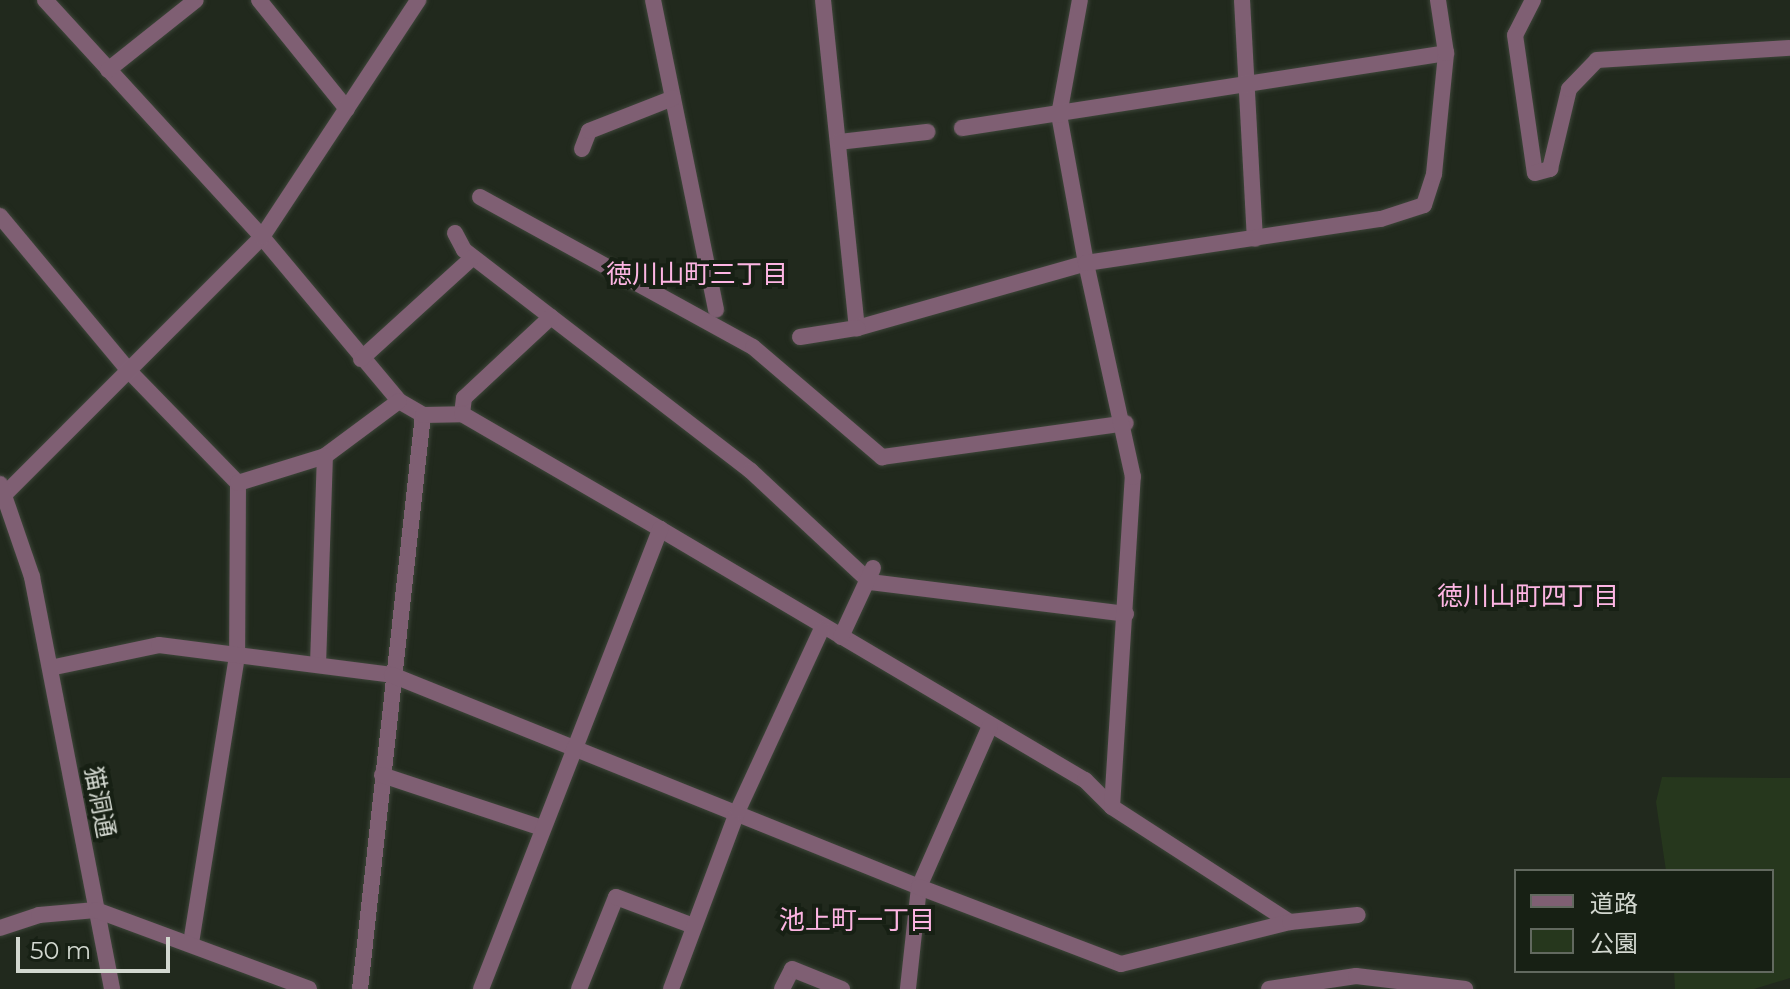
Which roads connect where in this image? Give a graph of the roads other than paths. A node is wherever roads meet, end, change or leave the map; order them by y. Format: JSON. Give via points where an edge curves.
{"nodes":[{"id":1,"x":45,"y":0,"type":"edge"},
{"id":2,"x":196,"y":0,"type":"edge"},
{"id":3,"x":259,"y":0,"type":"edge"},
{"id":4,"x":418,"y":0,"type":"edge"},
{"id":5,"x":653,"y":0,"type":"edge"},
{"id":6,"x":823,"y":0,"type":"edge"},
{"id":7,"x":1080,"y":0,"type":"edge"},
{"id":8,"x":1242,"y":0,"type":"edge"},
{"id":9,"x":1438,"y":0,"type":"edge"},
{"id":10,"x":1533,"y":0,"type":"edge"},
{"id":11,"x":1790,"y":48,"type":"edge"},
{"id":12,"x":1446,"y":53,"type":"junction"},
{"id":13,"x":108,"y":70,"type":"junction"},
{"id":14,"x":1246,"y":84,"type":"junction"},
{"id":15,"x":673,"y":98,"type":"junction"},
{"id":16,"x":347,"y":109,"type":"junction"},
{"id":17,"x":1059,"y":115,"type":"junction"},
{"id":18,"x":962,"y":128,"type":"dead end"},
{"id":19,"x":927,"y":132,"type":"dead end"},
{"id":20,"x":839,"y":142,"type":"junction"},
{"id":21,"x":582,"y":149,"type":"dead end"},
{"id":22,"x":480,"y":197,"type":"dead end"},
{"id":23,"x":0,"y":216,"type":"edge"},
{"id":24,"x":455,"y":233,"type":"dead end"},
{"id":25,"x":262,"y":237,"type":"junction"},
{"id":26,"x":1255,"y":239,"type":"junction"},
{"id":27,"x":473,"y":257,"type":"junction"},
{"id":28,"x":1086,"y":263,"type":"junction"},
{"id":29,"x":716,"y":310,"type":"dead end"},
{"id":30,"x":551,"y":317,"type":"junction"},
{"id":31,"x":857,"y":328,"type":"junction"},
{"id":32,"x":800,"y":337,"type":"dead end"},
{"id":33,"x":361,"y":359,"type":"junction"},
{"id":34,"x":129,"y":371,"type":"junction"},
{"id":35,"x":399,"y":401,"type":"junction"},
{"id":36,"x":462,"y":414,"type":"junction"},
{"id":37,"x":423,"y":415,"type":"junction"},
{"id":38,"x":1126,"y":423,"type":"junction"},
{"id":39,"x":325,"y":456,"type":"junction"},
{"id":40,"x":238,"y":483,"type":"junction"},
{"id":41,"x":2,"y":492,"type":"edge"},
{"id":42,"x":660,"y":529,"type":"junction"},
{"id":43,"x":872,"y":575,"type":"junction"},
{"id":44,"x":1126,"y":614,"type":"junction"},
{"id":45,"x":821,"y":630,"type":"junction"},
{"id":46,"x":841,"y":637,"type":"junction"},
{"id":47,"x":237,"y":656,"type":"junction"},
{"id":48,"x":318,"y":665,"type":"junction"},
{"id":49,"x":50,"y":668,"type":"junction"},
{"id":50,"x":392,"y":675,"type":"junction"},
{"id":51,"x":990,"y":726,"type":"junction"},
{"id":52,"x":574,"y":744,"type":"junction"},
{"id":53,"x":382,"y":775,"type":"junction"},
{"id":54,"x":1112,"y":807,"type":"junction"},
{"id":55,"x":738,"y":810,"type":"junction"},
{"id":56,"x":542,"y":828,"type":"junction"},
{"id":57,"x":919,"y":887,"type":"junction"},
{"id":58,"x":96,"y":910,"type":"junction"},
{"id":59,"x":1358,"y":915,"type":"dead end"},
{"id":60,"x":1290,"y":922,"type":"junction"},
{"id":61,"x":693,"y":926,"type":"junction"},
{"id":62,"x":0,"y":928,"type":"edge"},
{"id":63,"x":191,"y":943,"type":"junction"},
{"id":64,"x":112,"y":989,"type":"edge"},
{"id":65,"x":309,"y":989,"type":"edge"},
{"id":66,"x":360,"y":989,"type":"edge"},
{"id":67,"x":481,"y":989,"type":"edge"},
{"id":68,"x":579,"y":989,"type":"edge"},
{"id":69,"x":671,"y":989,"type":"edge"},
{"id":70,"x":782,"y":989,"type":"edge"},
{"id":71,"x":842,"y":989,"type":"edge"},
{"id":72,"x":908,"y":989,"type":"edge"},
{"id":73,"x":1269,"y":989,"type":"edge"},
{"id":74,"x":1465,"y":989,"type":"edge"}],
"edges":[{"from":1,"to":13,"type":"street"},
{"from":2,"to":13,"type":"street"},
{"from":3,"to":16,"type":"street"},
{"from":4,"to":16,"type":"street"},
{"from":5,"to":15,"type":"street"},
{"from":6,"to":20,"type":"street"},
{"from":7,"to":17,"type":"street"},
{"from":8,"to":14,"type":"street"},
{"from":9,"to":12,"type":"street"},
{"from":10,"to":11,"type":"street","via":[[1515,35],[1535,173],[1550,169],[1569,89],[1597,60]]},
{"from":12,"to":14,"type":"street"},
{"from":12,"to":26,"type":"street","via":[[1434,174],[1424,205]]},
{"from":13,"to":25,"type":"street"},
{"from":14,"to":17,"type":"street"},
{"from":14,"to":26,"type":"street"},
{"from":15,"to":21,"type":"street","via":[[589,131]]},
{"from":15,"to":29,"type":"street"},
{"from":16,"to":25,"type":"street"},
{"from":17,"to":18,"type":"street"},
{"from":17,"to":28,"type":"street"},
{"from":19,"to":20,"type":"street"},
{"from":20,"to":31,"type":"street"},
{"from":22,"to":38,"type":"street","via":[[753,347],[882,457]]},
{"from":23,"to":34,"type":"street"},
{"from":24,"to":27,"type":"street"},
{"from":25,"to":33,"type":"street"},
{"from":25,"to":34,"type":"street"},
{"from":26,"to":28,"type":"street"},
{"from":27,"to":30,"type":"street"},
{"from":27,"to":33,"type":"street"},
{"from":28,"to":31,"type":"street"},
{"from":28,"to":38,"type":"street"},
{"from":30,"to":36,"type":"street","via":[[464,398]]},
{"from":30,"to":43,"type":"street","via":[[751,471]]},
{"from":31,"to":32,"type":"street"},
{"from":33,"to":35,"type":"street"},
{"from":34,"to":40,"type":"street"},
{"from":34,"to":41,"type":"street"},
{"from":35,"to":37,"type":"street"},
{"from":35,"to":39,"type":"street"},
{"from":36,"to":37,"type":"street"},
{"from":36,"to":42,"type":"street"},
{"from":37,"to":50,"type":"street"},
{"from":38,"to":44,"type":"street","via":[[1133,477]]},
{"from":39,"to":40,"type":"street"},
{"from":39,"to":48,"type":"street"},
{"from":40,"to":47,"type":"street"},
{"from":41,"to":49,"type":"street","name":"猫洞通"},
{"from":42,"to":45,"type":"street"},
{"from":42,"to":52,"type":"street"},
{"from":43,"to":44,"type":"street"},
{"from":43,"to":46,"type":"street"},
{"from":44,"to":54,"type":"street"},
{"from":45,"to":46,"type":"street"},
{"from":45,"to":55,"type":"street"},
{"from":46,"to":51,"type":"street"},
{"from":47,"to":48,"type":"street"},
{"from":47,"to":49,"type":"street","via":[[159,645]]},
{"from":47,"to":63,"type":"street"},
{"from":48,"to":50,"type":"street"},
{"from":49,"to":58,"type":"street","name":"猫洞通"},
{"from":50,"to":52,"type":"street"},
{"from":50,"to":53,"type":"street"},
{"from":51,"to":54,"type":"street","via":[[1085,780]]},
{"from":51,"to":57,"type":"street"},
{"from":52,"to":55,"type":"street"},
{"from":52,"to":56,"type":"street"},
{"from":53,"to":56,"type":"street"},
{"from":53,"to":66,"type":"street"},
{"from":54,"to":60,"type":"street"},
{"from":55,"to":57,"type":"street"},
{"from":55,"to":61,"type":"street"},
{"from":56,"to":67,"type":"street"},
{"from":57,"to":60,"type":"street","via":[[1121,964]]},
{"from":57,"to":72,"type":"street"},
{"from":58,"to":62,"type":"street","via":[[39,915]]},
{"from":58,"to":63,"type":"street"},
{"from":58,"to":64,"type":"street","name":"猫洞通"},
{"from":59,"to":60,"type":"street"},
{"from":61,"to":68,"type":"street","via":[[616,897]]},
{"from":61,"to":69,"type":"street"},
{"from":63,"to":65,"type":"street"},
{"from":70,"to":71,"type":"street","via":[[792,969]]},
{"from":73,"to":74,"type":"street","via":[[1356,976]]}]}
